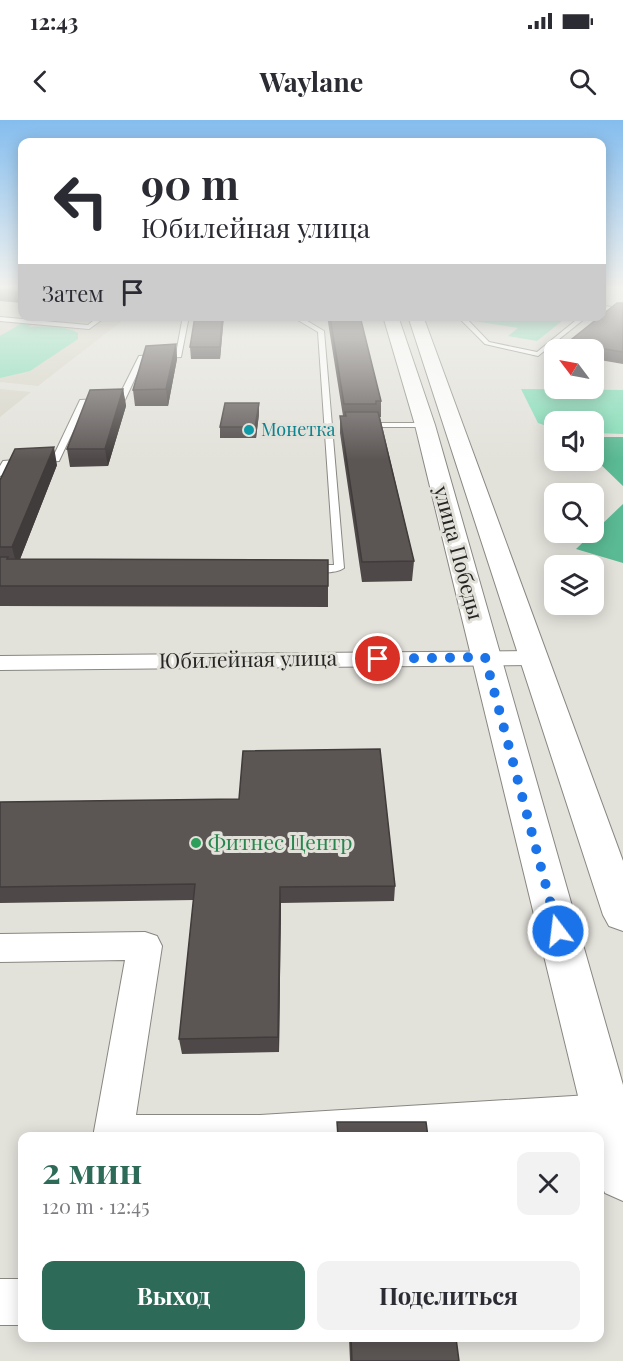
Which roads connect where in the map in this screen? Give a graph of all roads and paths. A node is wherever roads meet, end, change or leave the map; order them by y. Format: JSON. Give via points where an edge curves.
{"nodes":[{"id":1,"x":181,"y":344,"type":"edge"},
{"id":2,"x":322,"y":344,"type":"edge"},
{"id":3,"x":399,"y":344,"type":"edge"},
{"id":4,"x":425,"y":344,"type":"edge"},
{"id":5,"x":491,"y":344,"type":"edge"},
{"id":6,"x":550,"y":344,"type":"edge"},
{"id":7,"x":328,"y":425,"type":"junction"},
{"id":8,"x":340,"y":425,"type":"edge"},
{"id":9,"x":351,"y":425,"type":"edge"},
{"id":10,"x":425,"y":425,"type":"junction"},
{"id":11,"x":0,"y":473,"type":"edge"},
{"id":12,"x":304,"y":568,"type":"edge"},
{"id":13,"x":485,"y":657,"type":"junction"},
{"id":14,"x":532,"y":658,"type":"junction"},
{"id":15,"x":0,"y":663,"type":"edge"},
{"id":16,"x":623,"y":915,"type":"edge"},
{"id":17,"x":0,"y":948,"type":"edge"},
{"id":18,"x":606,"y":1113,"type":"junction"},
{"id":19,"x":113,"y":1132,"type":"edge"},
{"id":20,"x":320,"y":1132,"type":"edge"},
{"id":21,"x":623,"y":1175,"type":"edge"},
{"id":22,"x":0,"y":1302,"type":"edge"},
{"id":23,"x":18,"y":1302,"type":"edge"}],
"edges":[{"from":1,"to":11,"type":"lane","via":[[179,356],[141,357],[121,400],[83,402],[56,459],[6,463]]},
{"from":2,"to":7,"type":"lane"},
{"from":3,"to":10,"type":"street","name":"улица Победы"},
{"from":4,"to":14,"type":"street","name":"улица Победы"},
{"from":5,"to":6,"type":"lane","via":[[538,354]]},
{"from":7,"to":8,"type":"lane"},
{"from":7,"to":12,"type":"lane","via":[[339,568]]},
{"from":9,"to":10,"type":"lane"},
{"from":10,"to":13,"type":"street","name":"улица Победы"},
{"from":13,"to":14,"type":"street","name":"Юбилейная улица"},
{"from":13,"to":15,"type":"street","name":"Юбилейная улица"},
{"from":13,"to":18,"type":"street","name":"улица Победы"},
{"from":14,"to":16,"type":"street","name":"улица Победы"},
{"from":17,"to":19,"type":"street","via":[[145,946]]},
{"from":18,"to":20,"type":"street"},
{"from":18,"to":21,"type":"street","name":"улица Победы"},
{"from":22,"to":23,"type":"street"}]}
